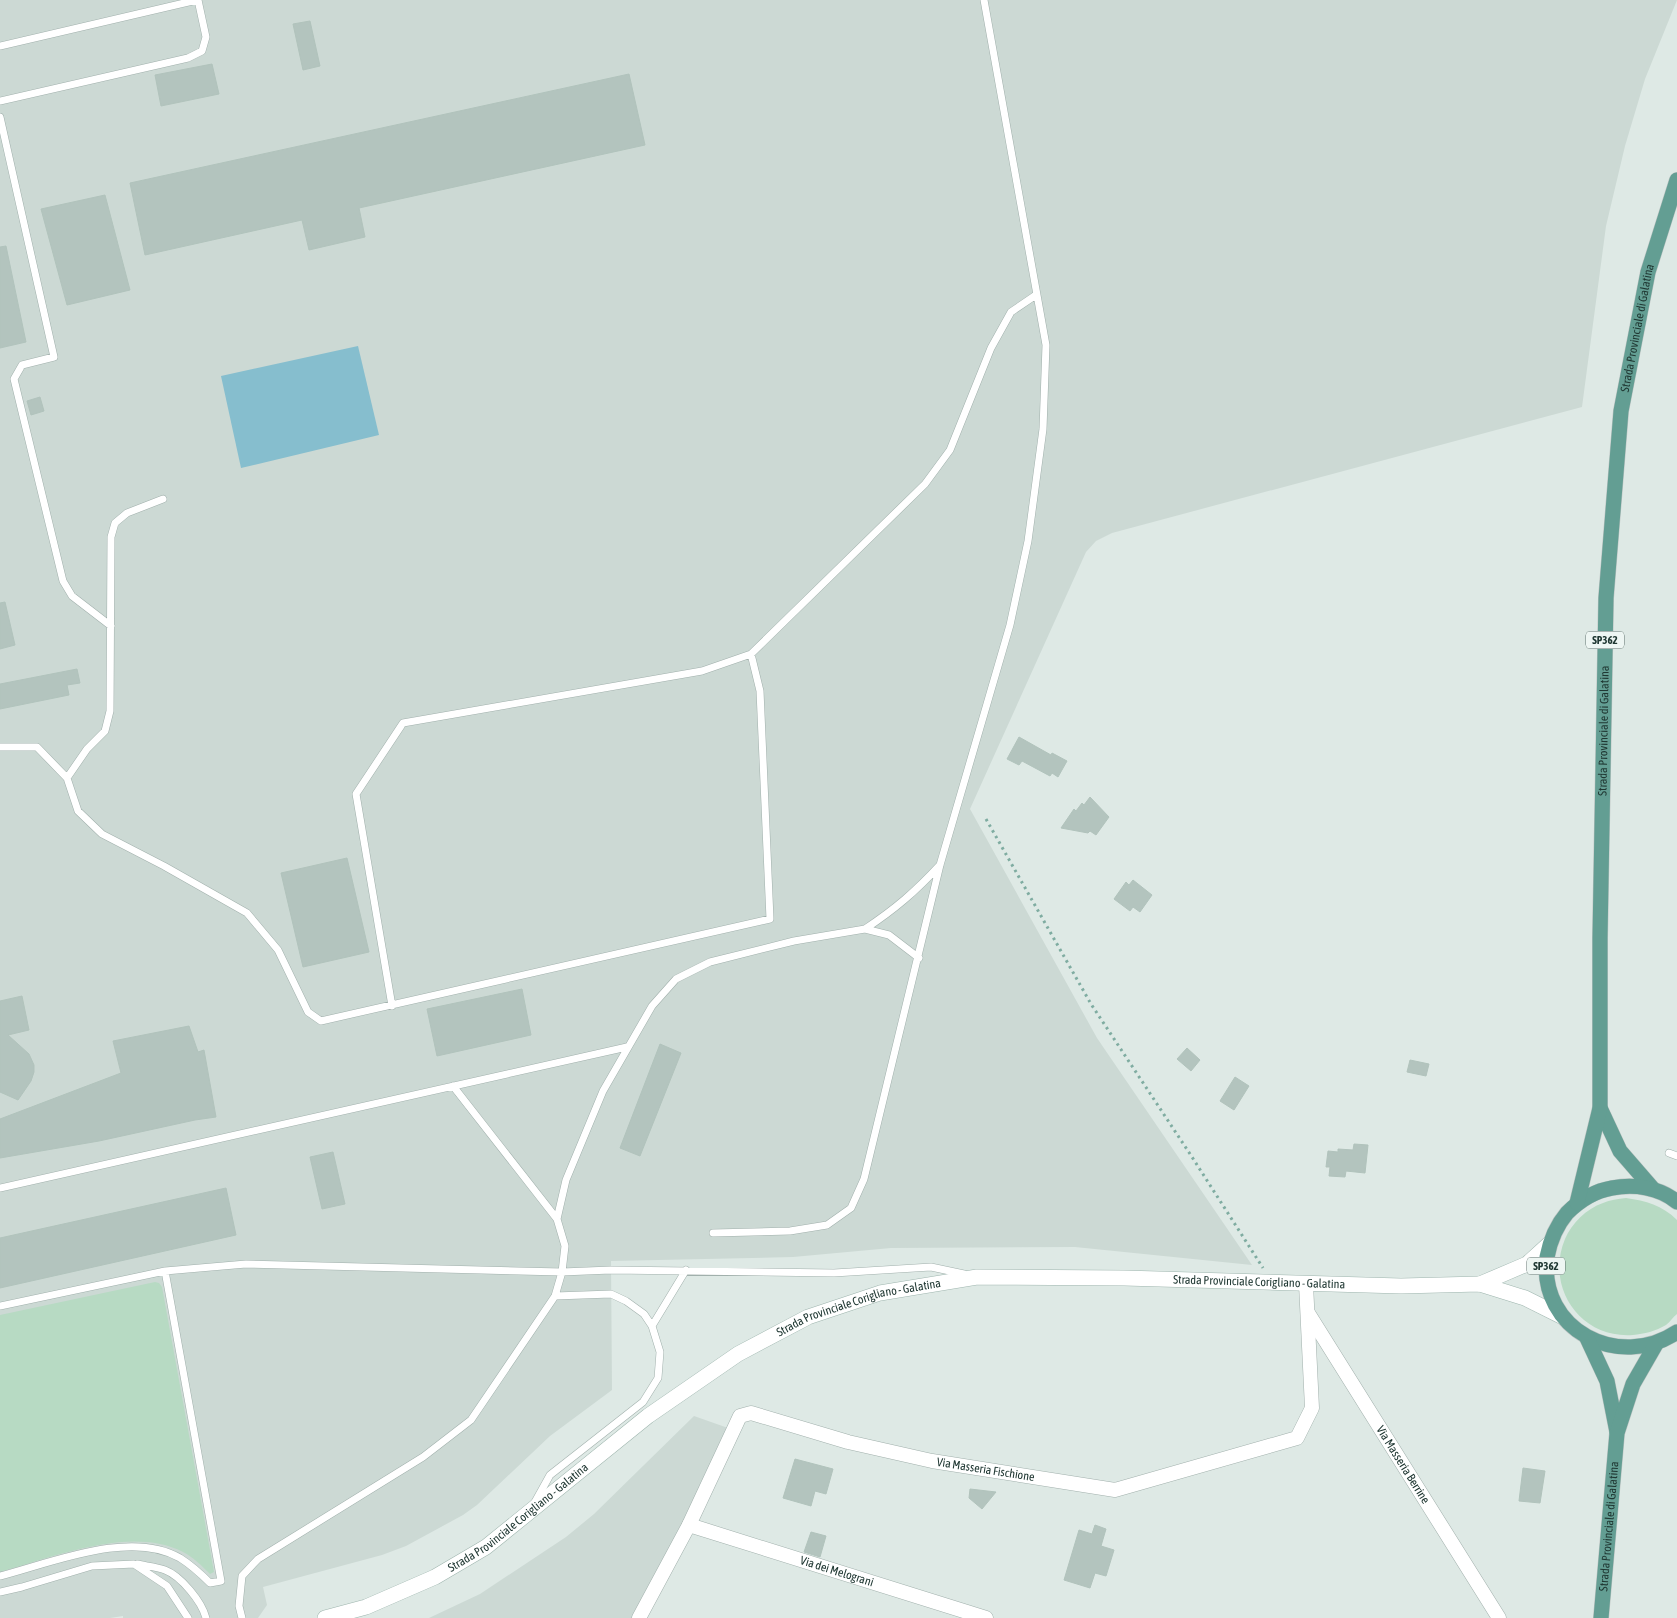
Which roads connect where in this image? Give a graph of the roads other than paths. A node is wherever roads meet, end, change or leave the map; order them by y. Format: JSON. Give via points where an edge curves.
{"nodes":[{"id":1,"x":198,"y":0,"type":"edge"},
{"id":2,"x":984,"y":0,"type":"edge"},
{"id":3,"x":0,"y":46,"type":"edge"},
{"id":4,"x":0,"y":101,"type":"edge"},
{"id":5,"x":0,"y":117,"type":"edge"},
{"id":6,"x":1677,"y":180,"type":"edge"},
{"id":7,"x":1036,"y":295,"type":"junction"},
{"id":8,"x":163,"y":499,"type":"dead end"},
{"id":9,"x":111,"y":626,"type":"junction"},
{"id":10,"x":752,"y":654,"type":"junction"},
{"id":11,"x":0,"y":747,"type":"edge"},
{"id":12,"x":67,"y":778,"type":"junction"},
{"id":13,"x":940,"y":865,"type":"junction"},
{"id":14,"x":864,"y":929,"type":"junction"},
{"id":15,"x":919,"y":958,"type":"junction"},
{"id":16,"x":392,"y":1006,"type":"junction"},
{"id":17,"x":627,"y":1048,"type":"junction"},
{"id":18,"x":453,"y":1086,"type":"junction"},
{"id":19,"x":1600,"y":1108,"type":"junction"},
{"id":20,"x":1669,"y":1153,"type":"dead end"},
{"id":21,"x":1677,"y":1156,"type":"edge"},
{"id":22,"x":0,"y":1188,"type":"edge"},
{"id":23,"x":1653,"y":1189,"type":"junction"},
{"id":24,"x":1577,"y":1202,"type":"junction"},
{"id":25,"x":1677,"y":1202,"type":"edge"},
{"id":26,"x":557,"y":1219,"type":"junction"},
{"id":27,"x":713,"y":1232,"type":"dead end"},
{"id":28,"x":1549,"y":1244,"type":"junction"},
{"id":29,"x":686,"y":1270,"type":"junction"},
{"id":30,"x":165,"y":1271,"type":"junction"},
{"id":31,"x":562,"y":1272,"type":"junction"},
{"id":32,"x":977,"y":1277,"type":"junction"},
{"id":33,"x":1306,"y":1284,"type":"junction"},
{"id":34,"x":1480,"y":1284,"type":"junction"},
{"id":35,"x":555,"y":1296,"type":"junction"},
{"id":36,"x":0,"y":1306,"type":"edge"},
{"id":37,"x":1307,"y":1311,"type":"junction"},
{"id":38,"x":1562,"y":1316,"type":"junction"},
{"id":39,"x":652,"y":1326,"type":"junction"},
{"id":40,"x":1677,"y":1332,"type":"edge"},
{"id":41,"x":1587,"y":1338,"type":"junction"},
{"id":42,"x":1656,"y":1344,"type":"junction"},
{"id":43,"x":1617,"y":1434,"type":"junction"},
{"id":44,"x":530,"y":1512,"type":"junction"},
{"id":45,"x":689,"y":1525,"type":"junction"},
{"id":46,"x":134,"y":1564,"type":"junction"},
{"id":47,"x":0,"y":1576,"type":"edge"},
{"id":48,"x":0,"y":1592,"type":"edge"},
{"id":49,"x":188,"y":1618,"type":"edge"},
{"id":50,"x":206,"y":1618,"type":"edge"},
{"id":51,"x":242,"y":1618,"type":"edge"},
{"id":52,"x":325,"y":1618,"type":"edge"},
{"id":53,"x":639,"y":1618,"type":"edge"},
{"id":54,"x":986,"y":1618,"type":"edge"},
{"id":55,"x":1499,"y":1618,"type":"edge"},
{"id":56,"x":1601,"y":1618,"type":"edge"}],
"edges":[{"from":1,"to":3,"type":"lane"},
{"from":1,"to":4,"type":"lane","via":[[206,37],[202,51],[188,58]]},
{"from":2,"to":7,"type":"lane"},
{"from":5,"to":9,"type":"lane","via":[[54,357],[22,365],[14,379],[63,581],[72,596]]},
{"from":6,"to":19,"type":"main road","name":"Strada Provinciale di Galatina","number":"SP362","via":[[1648,272],[1620,421],[1606,598]]},
{"from":7,"to":10,"type":"lane","via":[[1011,312],[991,348],[950,450],[925,484]]},
{"from":7,"to":13,"type":"lane","via":[[1046,345],[1043,429],[1028,540],[1010,625]]},
{"from":8,"to":9,"type":"lane","via":[[127,513],[116,523],[111,537]]},
{"from":9,"to":12,"type":"lane","via":[[110,710],[105,731],[87,748]]},
{"from":10,"to":16,"type":"lane","via":[[760,691],[770,919]]},
{"from":10,"to":16,"type":"lane","via":[[702,671],[403,723],[356,794]]},
{"from":11,"to":12,"type":"lane","via":[[37,747]]},
{"from":12,"to":16,"type":"lane","via":[[78,811],[102,834],[247,913],[278,950],[308,1012],[322,1021]]},
{"from":13,"to":14,"type":"lane","via":[[914,893]]},
{"from":13,"to":15,"type":"lane"},
{"from":14,"to":15,"type":"lane","via":[[889,935]]},
{"from":14,"to":17,"type":"lane","via":[[794,941],[710,962],[676,979],[652,1006]]},
{"from":15,"to":27,"type":"lane","via":[[864,1179],[851,1208],[827,1226],[790,1231]]},
{"from":17,"to":18,"type":"lane"},
{"from":17,"to":26,"type":"lane","via":[[603,1091],[566,1180]]},
{"from":18,"to":22,"type":"lane"},
{"from":18,"to":26,"type":"lane"},
{"from":19,"to":23,"type":"main road","name":"Strada Provinciale di Galatina","number":"SP362","via":[[1620,1151]]},
{"from":19,"to":24,"type":"main road","name":"Strada Provinciale di Galatina","number":"SP362"},
{"from":20,"to":21,"type":"lane"},
{"from":23,"to":24,"type":"main road","name":"Strada Provinciale di Galatina","number":"SP362","via":[[1627,1185],[1609,1188]]},
{"from":23,"to":25,"type":"main road","name":"Strada Provinciale di Galatina","number":"SP362"},
{"from":24,"to":28,"type":"main road","name":"Strada Provinciale di Galatina","number":"SP362","via":[[1560,1221]]},
{"from":26,"to":31,"type":"lane","via":[[565,1246]]},
{"from":28,"to":34,"type":"main road","name":"Strada Provinciale Corigliano - Galatina","via":[[1528,1264]]},
{"from":28,"to":38,"type":"main road","name":"Strada Provinciale di Galatina","number":"SP362","via":[[1546,1270],[1551,1294]]},
{"from":29,"to":31,"type":"lane"},
{"from":29,"to":32,"type":"lane","via":[[834,1273],[931,1267]]},
{"from":29,"to":39,"type":"lane"},
{"from":30,"to":31,"type":"lane","via":[[246,1264]]},
{"from":30,"to":36,"type":"lane"},
{"from":30,"to":47,"type":"lane","via":[[222,1581],[210,1583],[179,1558],[155,1549],[127,1546],[95,1550]]},
{"from":31,"to":35,"type":"lane"},
{"from":32,"to":33,"type":"main road","name":"Strada Provinciale Corigliano - Galatina"},
{"from":32,"to":44,"type":"main road","name":"Strada Provinciale Corigliano - Galatina","via":[[880,1293],[808,1317],[738,1354],[648,1416]]},
{"from":33,"to":34,"type":"main road","name":"Strada Provinciale Corigliano - Galatina"},
{"from":33,"to":37,"type":"street","name":"Via Masseria Fischione"},
{"from":34,"to":38,"type":"main road","name":"Strada Provinciale Corigliano - Galatina","via":[[1525,1298]]},
{"from":35,"to":39,"type":"lane","via":[[611,1294],[644,1314]]},
{"from":35,"to":51,"type":"lane","via":[[471,1420],[423,1457],[258,1559],[242,1576],[239,1606]]},
{"from":37,"to":45,"type":"street","name":"Via Masseria Fischione","via":[[1312,1408],[1298,1438],[1115,1490],[932,1461],[848,1442],[751,1413],[740,1416]]},
{"from":37,"to":55,"type":"street","name":"Via Masseria Berrine"},
{"from":38,"to":41,"type":"main road","name":"Strada Provinciale di Galatina","number":"SP362"},
{"from":39,"to":44,"type":"lane","via":[[660,1352],[658,1378],[643,1402],[550,1475]]},
{"from":40,"to":42,"type":"main road","name":"Strada Provinciale di Galatina","number":"SP362"},
{"from":41,"to":42,"type":"main road","name":"Strada Provinciale di Galatina","number":"SP362","via":[[1609,1346],[1633,1348]]},
{"from":41,"to":43,"type":"main road","name":"Strada Provinciale di Galatina","number":"SP362","via":[[1607,1382]]},
{"from":42,"to":43,"type":"main road","name":"Strada Provinciale di Galatina","number":"SP362","via":[[1633,1384]]},
{"from":43,"to":56,"type":"main road","name":"Strada Provinciale di Galatina","number":"SP362"},
{"from":44,"to":52,"type":"main road","name":"Strada Provinciale Corigliano - Galatina","via":[[486,1547],[435,1577],[366,1607]]},
{"from":45,"to":53,"type":"street","name":"Via Masseria Fischione"},
{"from":45,"to":54,"type":"street","name":"Via dei Melograni"},
{"from":46,"to":48,"type":"lane","via":[[92,1566]]},
{"from":46,"to":49,"type":"lane","via":[[167,1586]]},
{"from":46,"to":50,"type":"lane","via":[[166,1570],[186,1586],[204,1609]]}]}
